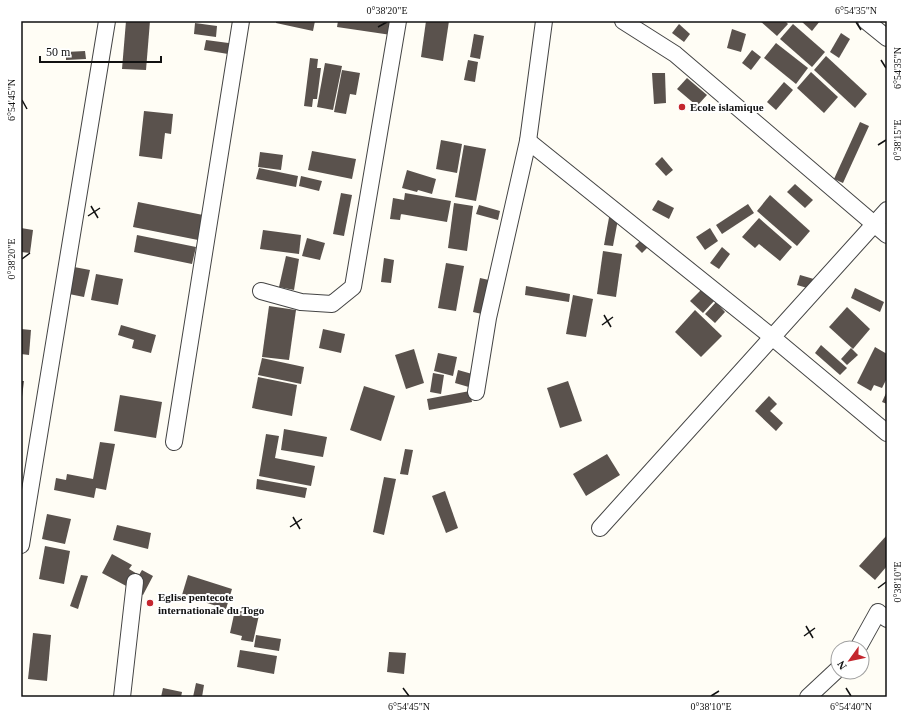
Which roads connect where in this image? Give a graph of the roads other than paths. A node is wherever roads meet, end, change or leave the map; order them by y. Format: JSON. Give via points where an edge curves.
{"nodes":[{"id":1,"x":107,"y":21,"type":"edge"},
{"id":2,"x":241,"y":21,"type":"edge"},
{"id":3,"x":398,"y":21,"type":"edge"},
{"id":4,"x":544,"y":21,"type":"edge"},
{"id":5,"x":623,"y":21,"type":"edge"},
{"id":6,"x":866,"y":21,"type":"edge"},
{"id":7,"x":887,"y":38,"type":"edge"},
{"id":8,"x":528,"y":141,"type":"junction"},
{"id":9,"x":887,"y":210,"type":"edge"},
{"id":10,"x":875,"y":225,"type":"junction"},
{"id":11,"x":887,"y":235,"type":"edge"},
{"id":12,"x":261,"y":291,"type":"dead end"},
{"id":13,"x":772,"y":337,"type":"junction"},
{"id":14,"x":476,"y":392,"type":"dead end"},
{"id":15,"x":887,"y":433,"type":"edge"},
{"id":16,"x":174,"y":442,"type":"dead end"},
{"id":17,"x":600,"y":528,"type":"dead end"},
{"id":18,"x":21,"y":545,"type":"edge"},
{"id":19,"x":135,"y":582,"type":"dead end"},
{"id":20,"x":884,"y":611,"type":"edge"},
{"id":21,"x":864,"y":640,"type":"edge"},
{"id":22,"x":830,"y":676,"type":"edge"},
{"id":23,"x":122,"y":697,"type":"edge"},
{"id":24,"x":808,"y":697,"type":"edge"}],
"edges":[{"from":1,"to":18,"type":"street"},
{"from":2,"to":16,"type":"street"},
{"from":3,"to":12,"type":"street","via":[[352,287],[332,304],[301,302]]},
{"from":4,"to":8,"type":"street"},
{"from":5,"to":10,"type":"street","via":[[675,54]]},
{"from":6,"to":7,"type":"street"},
{"from":8,"to":13,"type":"street"},
{"from":8,"to":14,"type":"street","via":[[488,318]]},
{"from":9,"to":10,"type":"street"},
{"from":10,"to":11,"type":"street"},
{"from":10,"to":13,"type":"street"},
{"from":13,"to":15,"type":"street"},
{"from":13,"to":17,"type":"street"},
{"from":19,"to":23,"type":"street"},
{"from":20,"to":21,"type":"street"},
{"from":22,"to":24,"type":"street"}]}
